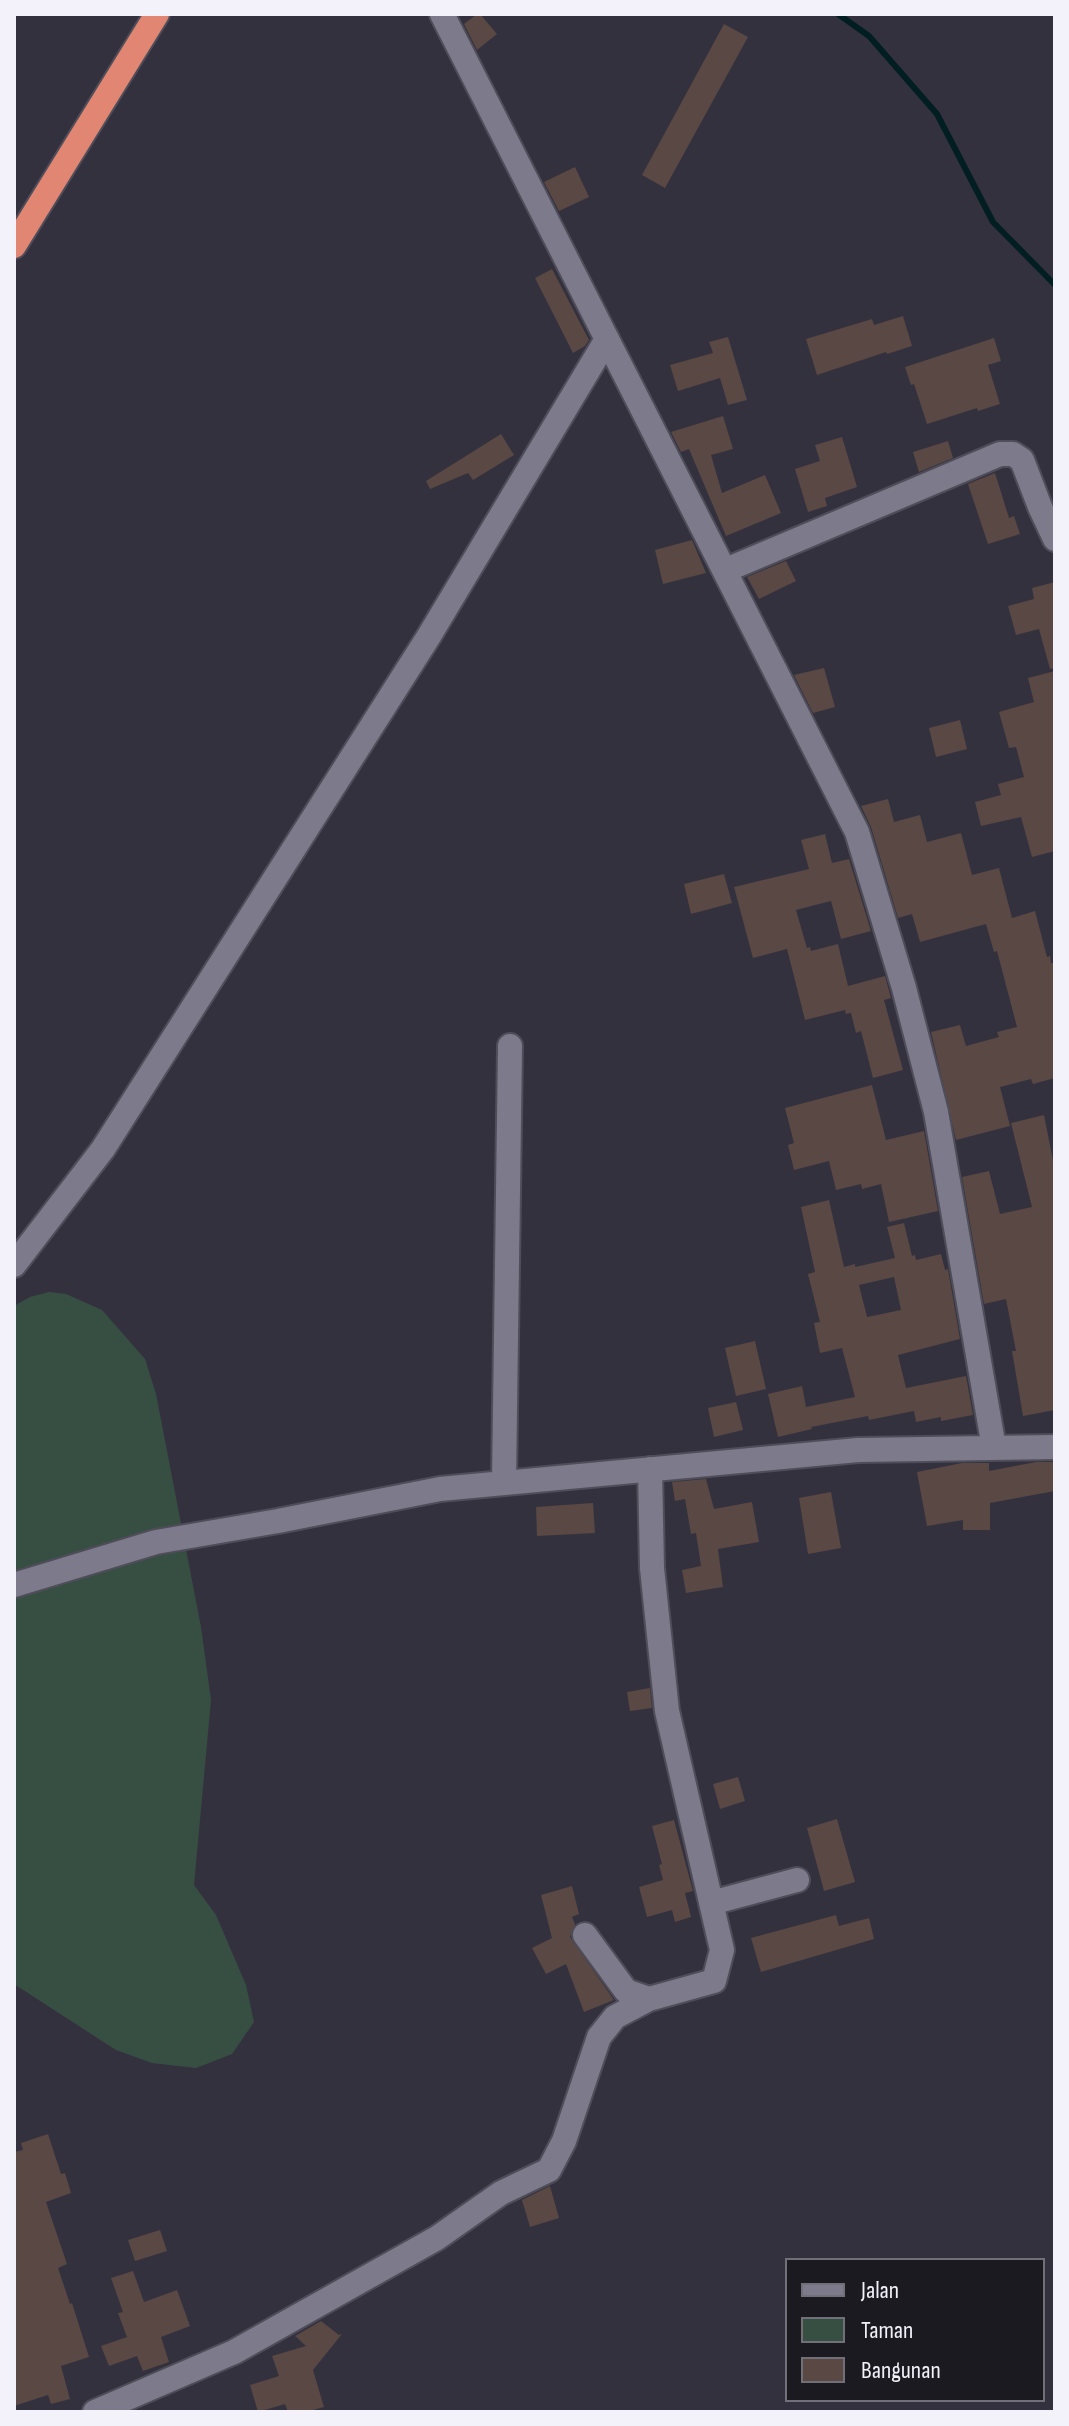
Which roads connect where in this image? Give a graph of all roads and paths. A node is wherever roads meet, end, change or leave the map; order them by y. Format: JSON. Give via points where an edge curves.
{"nodes":[{"id":1,"x":157,"y":14,"type":"edge"},
{"id":2,"x":442,"y":14,"type":"edge"},
{"id":3,"x":14,"y":246,"type":"edge"},
{"id":4,"x":607,"y":339,"type":"junction"},
{"id":5,"x":1055,"y":539,"type":"edge"},
{"id":6,"x":726,"y":570,"type":"junction"},
{"id":7,"x":510,"y":1046,"type":"dead end"},
{"id":8,"x":14,"y":1265,"type":"edge"},
{"id":9,"x":1055,"y":1447,"type":"edge"},
{"id":10,"x":994,"y":1448,"type":"junction"},
{"id":11,"x":650,"y":1469,"type":"junction"},
{"id":12,"x":504,"y":1482,"type":"junction"},
{"id":13,"x":14,"y":1585,"type":"edge"},
{"id":14,"x":797,"y":1880,"type":"dead end"},
{"id":15,"x":711,"y":1903,"type":"junction"},
{"id":16,"x":585,"y":1935,"type":"dead end"},
{"id":17,"x":649,"y":1999,"type":"junction"},
{"id":18,"x":95,"y":2412,"type":"edge"}],
"edges":[{"from":1,"to":3,"type":"highway"},
{"from":2,"to":4,"type":"street"},
{"from":4,"to":6,"type":"street"},
{"from":4,"to":8,"type":"street","via":[[429,636],[103,1149]]},
{"from":5,"to":6,"type":"street","via":[[1022,460],[1000,454]]},
{"from":6,"to":10,"type":"street","via":[[843,800],[871,875],[936,1112]]},
{"from":7,"to":12,"type":"street"},
{"from":9,"to":10,"type":"street"},
{"from":10,"to":11,"type":"street","via":[[858,1450]]},
{"from":11,"to":12,"type":"street"},
{"from":11,"to":15,"type":"street","via":[[652,1568],[667,1711]]},
{"from":12,"to":13,"type":"street","via":[[156,1542]]},
{"from":14,"to":15,"type":"street"},
{"from":15,"to":17,"type":"street","via":[[722,1950],[714,1981]]},
{"from":16,"to":17,"type":"street","via":[[626,1991]]},
{"from":17,"to":18,"type":"street","via":[[615,2017],[599,2037],[549,2170],[501,2193],[437,2238],[234,2352]]}]}
